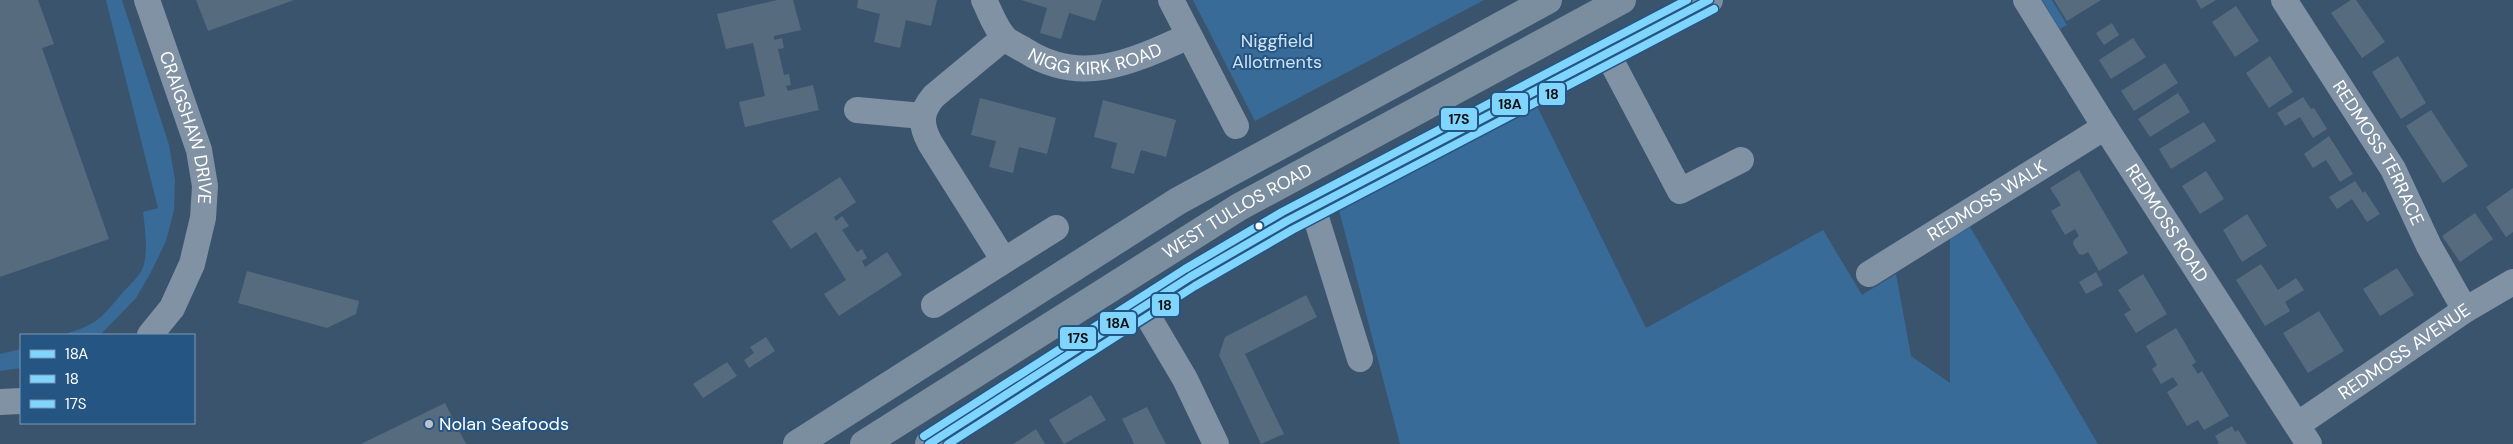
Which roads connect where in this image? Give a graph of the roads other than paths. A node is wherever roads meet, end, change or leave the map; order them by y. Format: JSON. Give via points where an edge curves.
{"nodes":[{"id":1,"x":147,"y":0,"type":"edge"},
{"id":2,"x":984,"y":0,"type":"edge"},
{"id":3,"x":1171,"y":0,"type":"edge"},
{"id":4,"x":1548,"y":0,"type":"edge"},
{"id":5,"x":1622,"y":0,"type":"edge"},
{"id":6,"x":1709,"y":0,"type":"edge"},
{"id":7,"x":2026,"y":0,"type":"edge"},
{"id":8,"x":2284,"y":0,"type":"edge"},
{"id":9,"x":1189,"y":36,"type":"junction"},
{"id":10,"x":1004,"y":38,"type":"junction"},
{"id":11,"x":1608,"y":53,"type":"junction"},
{"id":12,"x":857,"y":110,"type":"dead end"},
{"id":13,"x":922,"y":116,"type":"junction"},
{"id":14,"x":1236,"y":126,"type":"dead end"},
{"id":15,"x":2105,"y":127,"type":"junction"},
{"id":16,"x":1741,"y":160,"type":"dead end"},
{"id":17,"x":1313,"y":208,"type":"junction"},
{"id":18,"x":1056,"y":228,"type":"dead end"},
{"id":19,"x":1003,"y":259,"type":"junction"},
{"id":20,"x":1869,"y":274,"type":"dead end"},
{"id":21,"x":2511,"y":286,"type":"edge"},
{"id":22,"x":934,"y":305,"type":"dead end"},
{"id":23,"x":1143,"y":308,"type":"junction"},
{"id":24,"x":2465,"y":310,"type":"junction"},
{"id":25,"x":151,"y":334,"type":"edge"},
{"id":26,"x":1360,"y":359,"type":"dead end"},
{"id":27,"x":20,"y":401,"type":"edge"},
{"id":28,"x":0,"y":402,"type":"edge"},
{"id":29,"x":2303,"y":434,"type":"edge"},
{"id":30,"x":797,"y":444,"type":"edge"},
{"id":31,"x":864,"y":444,"type":"edge"},
{"id":32,"x":929,"y":444,"type":"edge"},
{"id":33,"x":1216,"y":444,"type":"edge"}],
"edges":[{"from":1,"to":25,"type":"street","name":"CRAIGSHAW DRIVE","via":[[199,150],[204,186],[203,218],[192,264],[172,308]]},
{"from":2,"to":10,"type":"street","name":"NIGG KIRK ROAD"},
{"from":3,"to":9,"type":"street","name":"NIGG KIRK ROAD"},
{"from":4,"to":30,"type":"main road","name":"WEST TULLOS ROAD","via":[[1178,201]]},
{"from":5,"to":31,"type":"main road","name":"WEST TULLOS ROAD","via":[[1239,207]]},
{"from":6,"to":11,"type":"main road"},
{"from":7,"to":15,"type":"street","name":"REDMOSS ROAD"},
{"from":8,"to":24,"type":"street","name":"REDMOSS TERRACE","via":[[2393,169],[2429,246]]},
{"from":9,"to":10,"type":"street","name":"NIGG KIRK ROAD","via":[[1130,62],[1084,69],[1063,67],[1038,59]]},
{"from":9,"to":14,"type":"street","name":"NIGG KIRK ROAD"},
{"from":10,"to":13,"type":"street","name":"NIGG KIRK ROAD","via":[[934,96]]},
{"from":11,"to":16,"type":"street","via":[[1680,191]]},
{"from":11,"to":17,"type":"main road"},
{"from":12,"to":13,"type":"street"},
{"from":13,"to":19,"type":"street","via":[[923,129],[930,143]]},
{"from":15,"to":20,"type":"street","name":"REDMOSS WALK"},
{"from":15,"to":29,"type":"street","name":"REDMOSS ROAD"},
{"from":17,"to":23,"type":"main road","via":[[1190,277]]},
{"from":17,"to":26,"type":"street"},
{"from":18,"to":19,"type":"street"},
{"from":19,"to":22,"type":"street"},
{"from":21,"to":24,"type":"street","name":"REDMOSS AVENUE"},
{"from":23,"to":32,"type":"main road"},
{"from":23,"to":33,"type":"street","via":[[1185,379]]},
{"from":24,"to":29,"type":"street","name":"REDMOSS AVENUE"},
{"from":27,"to":28,"type":"street"}]}
